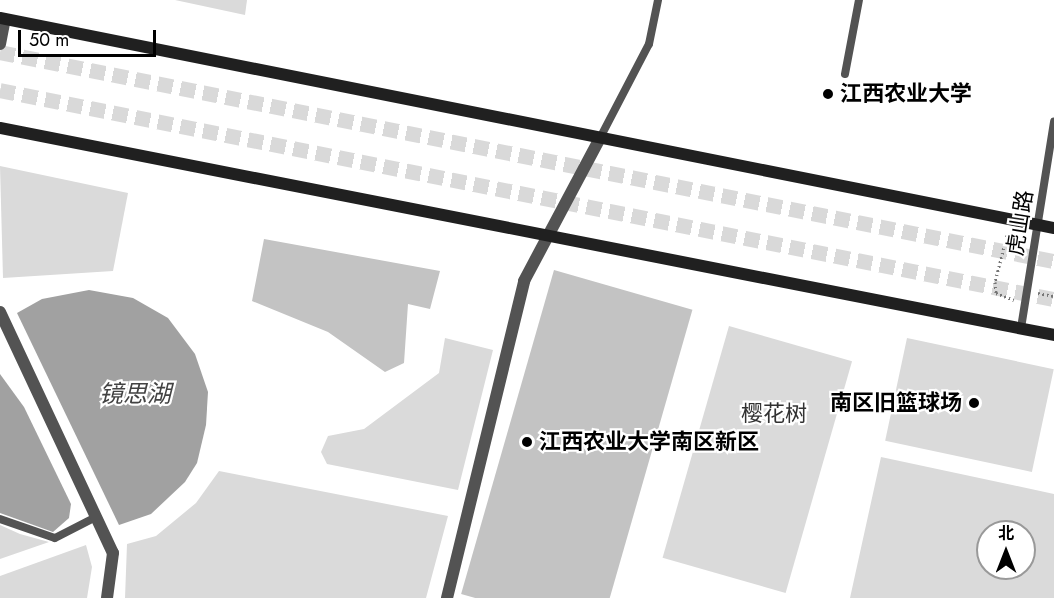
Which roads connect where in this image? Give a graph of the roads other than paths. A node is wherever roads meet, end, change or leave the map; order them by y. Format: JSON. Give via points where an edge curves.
{"nodes":[{"id":1,"x":658,"y":0,"type":"edge"},
{"id":2,"x":859,"y":0,"type":"edge"},
{"id":3,"x":3,"y":18,"type":"edge"},
{"id":4,"x":0,"y":44,"type":"edge"},
{"id":5,"x":845,"y":74,"type":"dead end"},
{"id":6,"x":1054,"y":122,"type":"edge"},
{"id":7,"x":0,"y":128,"type":"edge"},
{"id":8,"x":600,"y":138,"type":"junction"},
{"id":9,"x":1038,"y":225,"type":"junction"},
{"id":10,"x":1054,"y":228,"type":"edge"},
{"id":11,"x":550,"y":236,"type":"junction"},
{"id":12,"x":0,"y":312,"type":"edge"},
{"id":13,"x":1021,"y":328,"type":"junction"},
{"id":14,"x":1054,"y":334,"type":"edge"},
{"id":15,"x":96,"y":517,"type":"junction"},
{"id":16,"x":0,"y":519,"type":"edge"},
{"id":17,"x":107,"y":598,"type":"edge"},
{"id":18,"x":447,"y":598,"type":"edge"}],
"edges":[{"from":1,"to":8,"type":"lane","via":[[650,44]]},
{"from":2,"to":5,"type":"lane"},
{"from":3,"to":4,"type":"street"},
{"from":3,"to":8,"type":"main road"},
{"from":6,"to":9,"type":"lane","name":"虎山路"},
{"from":7,"to":11,"type":"main road"},
{"from":8,"to":9,"type":"main road"},
{"from":8,"to":11,"type":"street"},
{"from":9,"to":10,"type":"main road"},
{"from":9,"to":13,"type":"lane","name":"虎山路"},
{"from":11,"to":13,"type":"main road"},
{"from":11,"to":18,"type":"street","via":[[524,280]]},
{"from":12,"to":15,"type":"street"},
{"from":13,"to":14,"type":"main road"},
{"from":15,"to":16,"type":"lane","via":[[55,538]]},
{"from":15,"to":17,"type":"street","via":[[113,553]]}]}
